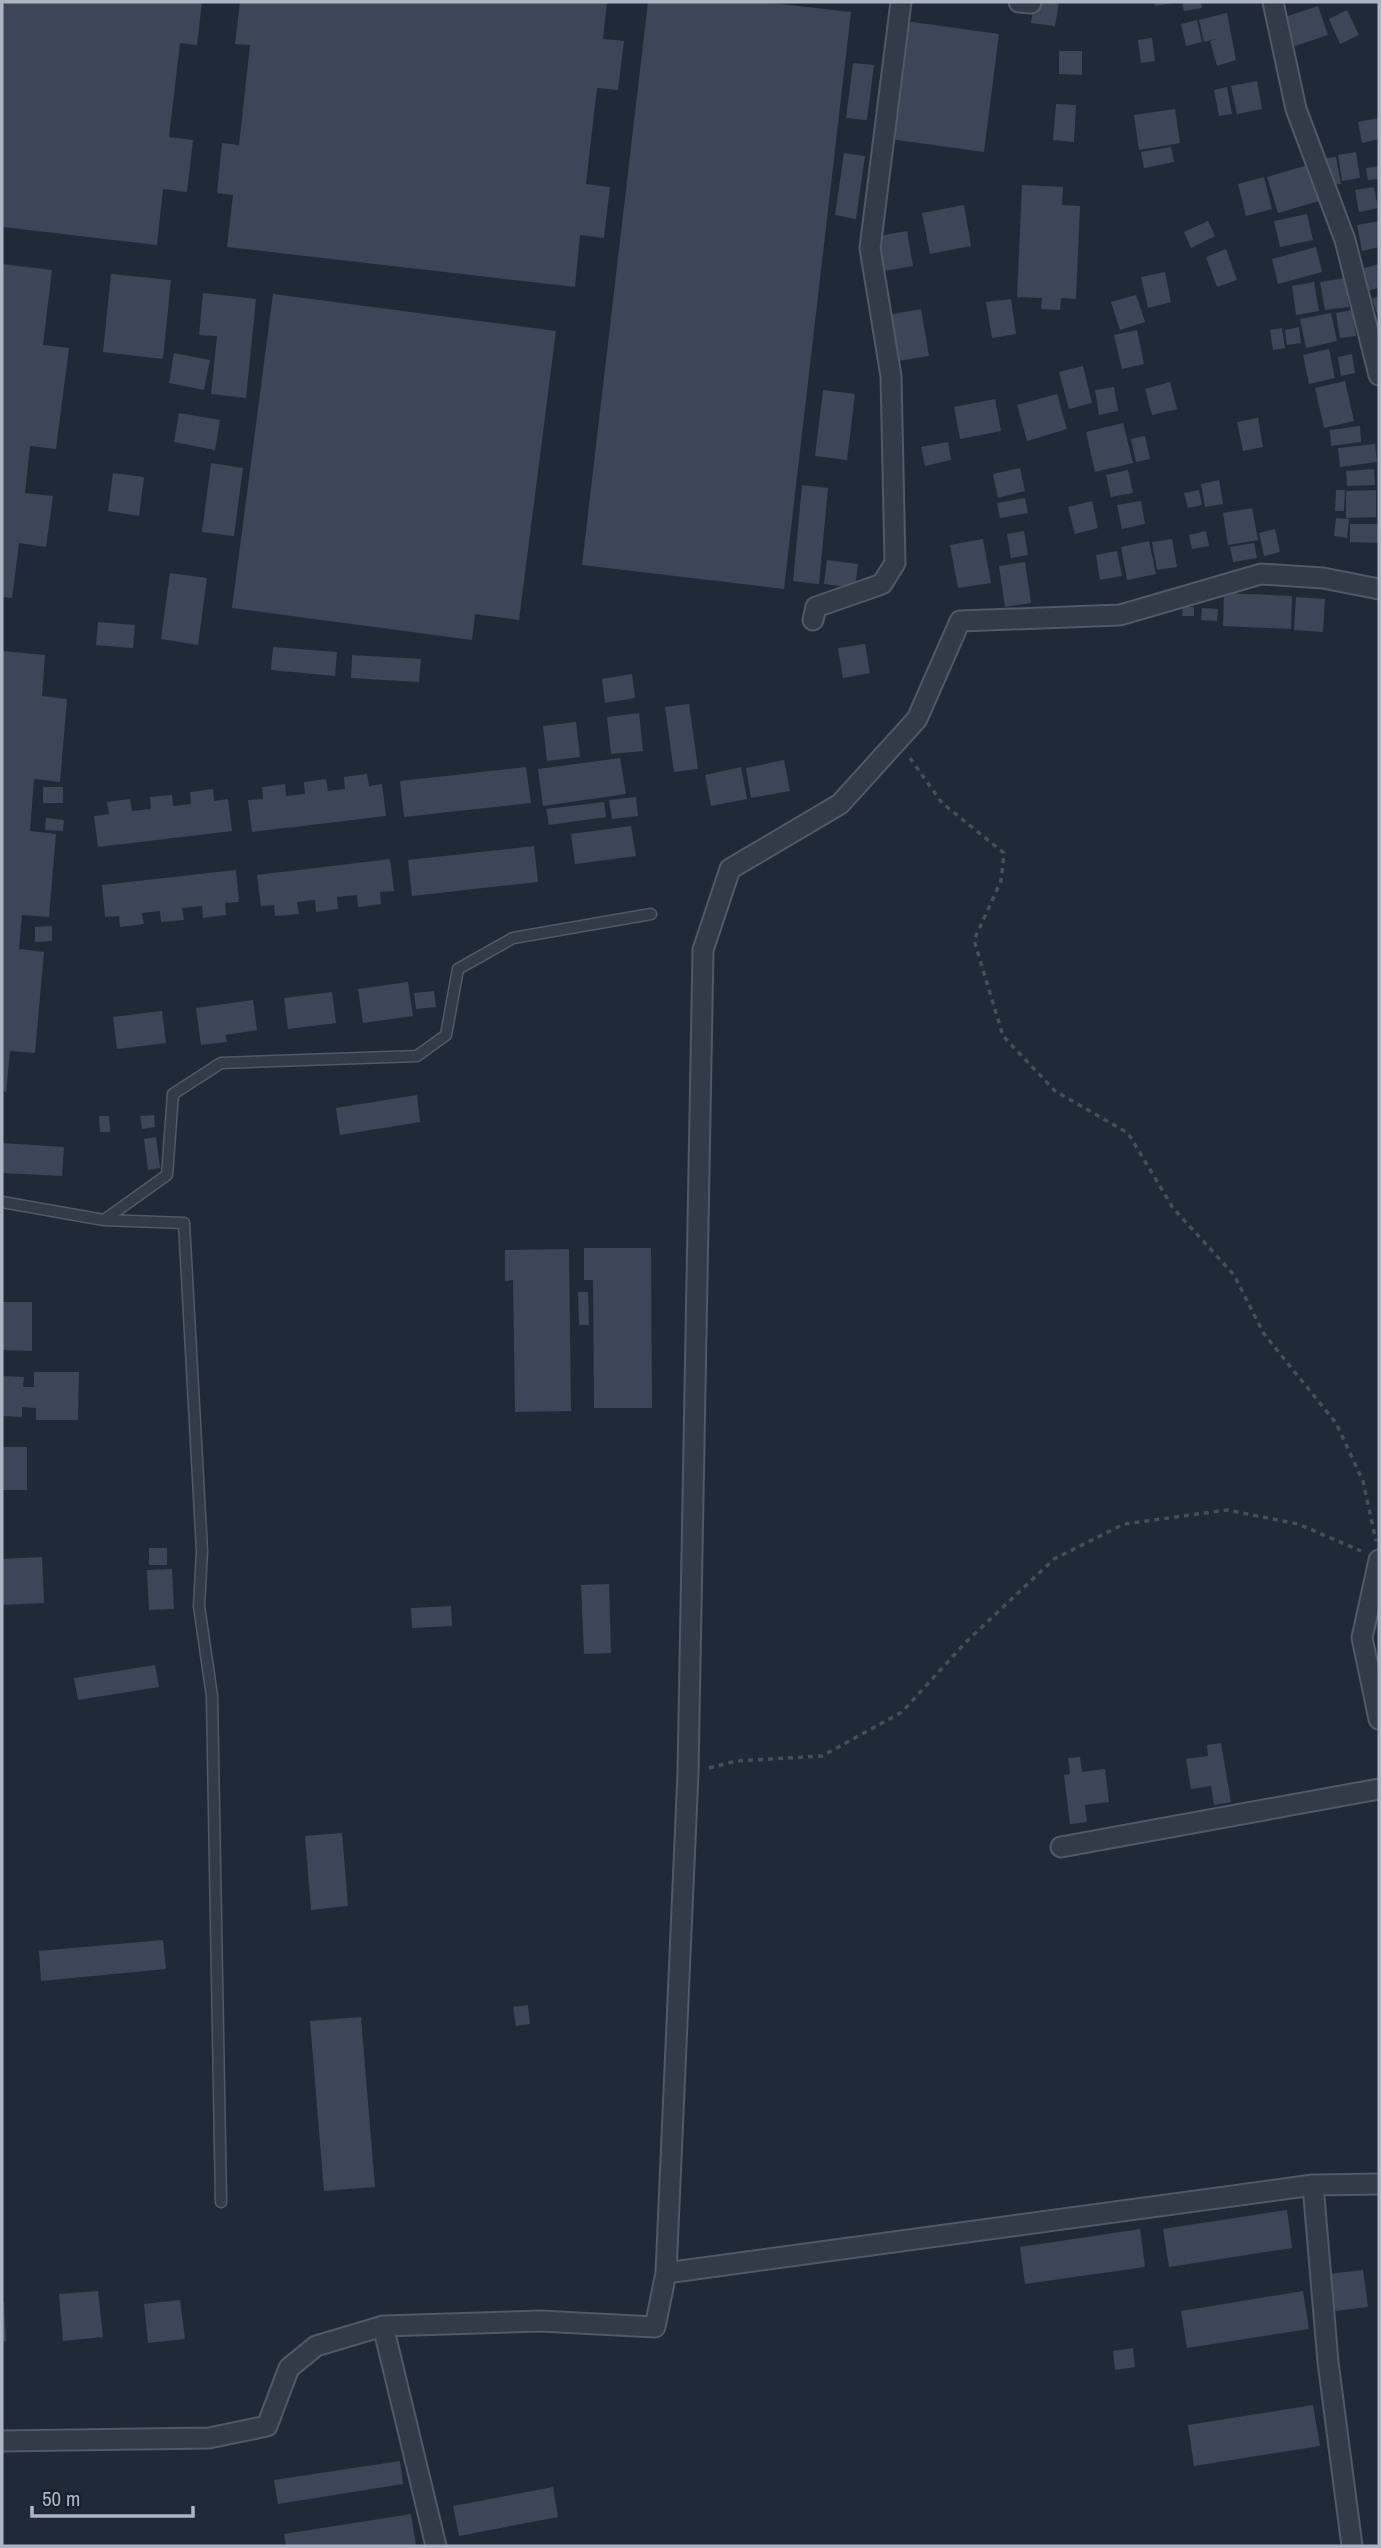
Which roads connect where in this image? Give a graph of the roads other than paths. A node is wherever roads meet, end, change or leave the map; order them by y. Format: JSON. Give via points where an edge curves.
{"nodes":[{"id":1,"x":901,"y":2,"type":"edge"},
{"id":2,"x":1273,"y":2,"type":"edge"},
{"id":3,"x":1379,"y":375,"type":"edge"},
{"id":4,"x":1379,"y":585,"type":"edge"},
{"id":5,"x":813,"y":620,"type":"dead end"},
{"id":6,"x":651,"y":914,"type":"dead end"},
{"id":7,"x":2,"y":1202,"type":"edge"},
{"id":8,"x":104,"y":1220,"type":"junction"},
{"id":9,"x":1374,"y":1553,"type":"edge"},
{"id":10,"x":1379,"y":1719,"type":"edge"},
{"id":11,"x":1379,"y":1789,"type":"edge"},
{"id":12,"x":1061,"y":1847,"type":"dead end"},
{"id":13,"x":1379,"y":2184,"type":"edge"},
{"id":14,"x":1312,"y":2185,"type":"junction"},
{"id":15,"x":221,"y":2202,"type":"dead end"},
{"id":16,"x":666,"y":2273,"type":"junction"},
{"id":17,"x":383,"y":2326,"type":"junction"},
{"id":18,"x":2,"y":2441,"type":"edge"},
{"id":19,"x":436,"y":2546,"type":"edge"},
{"id":20,"x":1352,"y":2546,"type":"edge"}],
"edges":[{"from":1,"to":5,"type":"street","via":[[870,248],[891,376],[895,563],[881,584],[816,607]]},
{"from":2,"to":3,"type":"street","via":[[1296,110],[1345,240]]},
{"from":4,"to":16,"type":"street","via":[[1261,574],[1121,615],[960,621],[917,719],[840,804],[730,869],[704,950],[688,1773]]},
{"from":6,"to":8,"type":"lane","via":[[513,938],[458,969],[446,1035],[417,1056],[220,1063],[173,1094],[167,1175]]},
{"from":7,"to":8,"type":"lane"},
{"from":8,"to":15,"type":"lane","via":[[184,1223],[202,1551],[199,1606],[212,1696]]},
{"from":9,"to":10,"type":"street","via":[[1362,1638]]},
{"from":11,"to":12,"type":"street"},
{"from":13,"to":14,"type":"street"},
{"from":14,"to":16,"type":"street"},
{"from":14,"to":20,"type":"street","via":[[1328,2362]]},
{"from":16,"to":17,"type":"street","via":[[655,2328],[540,2322]]},
{"from":17,"to":18,"type":"street","via":[[316,2346],[289,2368],[267,2426],[209,2438]]},
{"from":17,"to":19,"type":"street"}]}
